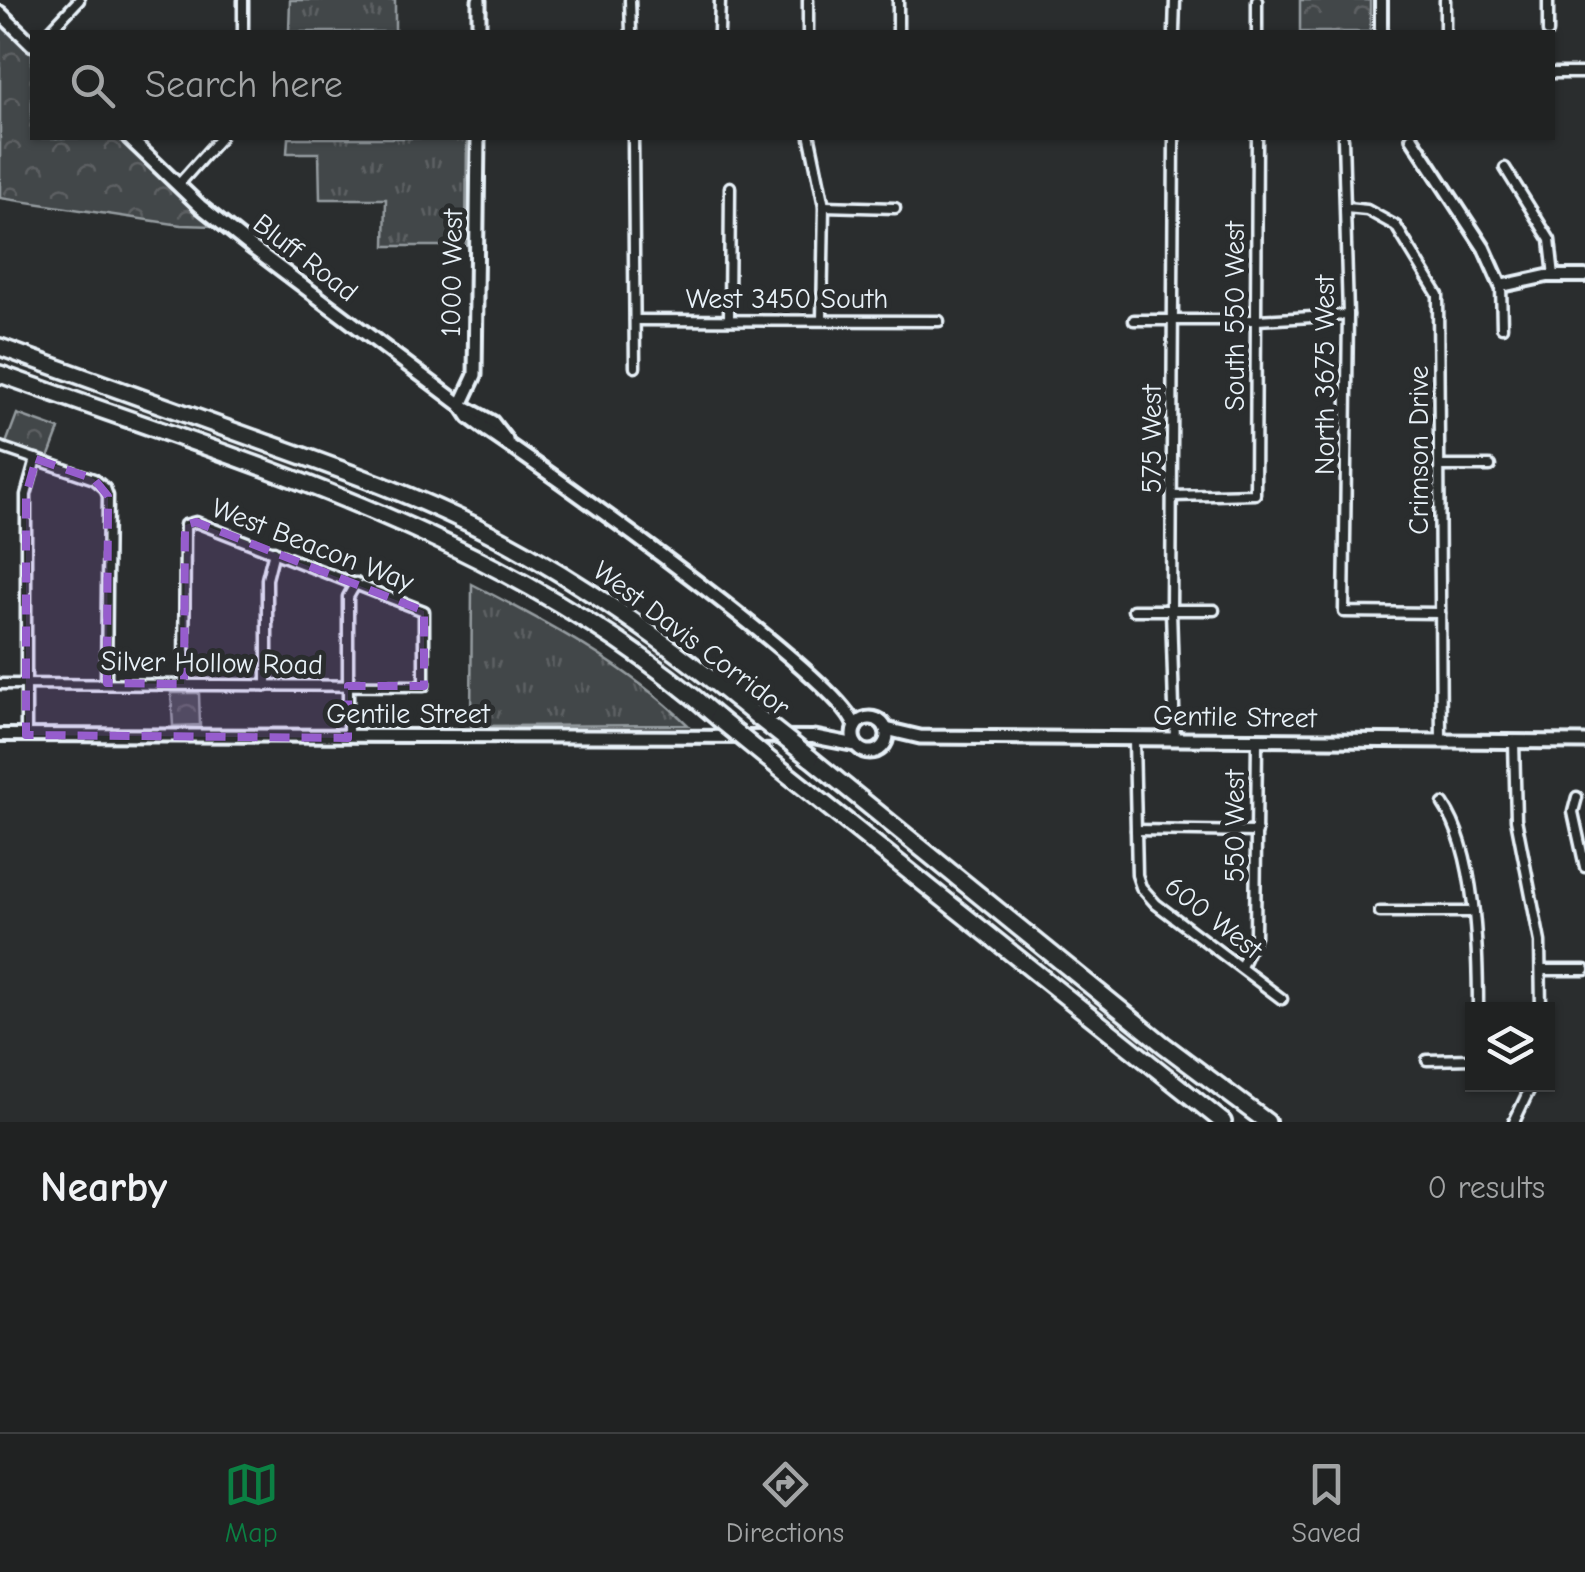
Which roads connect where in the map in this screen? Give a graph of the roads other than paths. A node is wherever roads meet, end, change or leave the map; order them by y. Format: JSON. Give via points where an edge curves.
{"nodes":[{"id":1,"x":79,"y":0,"type":"edge"},
{"id":2,"x":243,"y":0,"type":"edge"},
{"id":3,"x":479,"y":0,"type":"edge"},
{"id":4,"x":630,"y":0,"type":"edge"},
{"id":5,"x":720,"y":0,"type":"edge"},
{"id":6,"x":808,"y":0,"type":"edge"},
{"id":7,"x":898,"y":0,"type":"edge"},
{"id":8,"x":1175,"y":0,"type":"edge"},
{"id":9,"x":1257,"y":0,"type":"edge"},
{"id":10,"x":1381,"y":0,"type":"edge"},
{"id":11,"x":1445,"y":0,"type":"edge"},
{"id":12,"x":1548,"y":0,"type":"edge"},
{"id":13,"x":0,"y":13,"type":"edge"},
{"id":14,"x":51,"y":30,"type":"edge"},
{"id":15,"x":244,"y":30,"type":"edge"},
{"id":16,"x":479,"y":30,"type":"edge"},
{"id":17,"x":631,"y":30,"type":"edge"},
{"id":18,"x":719,"y":30,"type":"edge"},
{"id":19,"x":808,"y":30,"type":"edge"},
{"id":20,"x":898,"y":30,"type":"edge"},
{"id":21,"x":1174,"y":30,"type":"edge"},
{"id":22,"x":1257,"y":30,"type":"edge"},
{"id":23,"x":1381,"y":30,"type":"edge"},
{"id":24,"x":1446,"y":30,"type":"edge"},
{"id":25,"x":1548,"y":30,"type":"edge"},
{"id":26,"x":30,"y":42,"type":"edge"},
{"id":27,"x":1555,"y":73,"type":"edge"},
{"id":28,"x":1585,"y":73,"type":"edge"},
{"id":29,"x":131,"y":140,"type":"edge"},
{"id":30,"x":218,"y":140,"type":"edge"},
{"id":31,"x":478,"y":140,"type":"edge"},
{"id":32,"x":633,"y":140,"type":"edge"},
{"id":33,"x":810,"y":140,"type":"edge"},
{"id":34,"x":1174,"y":140,"type":"edge"},
{"id":35,"x":1257,"y":140,"type":"edge"},
{"id":36,"x":1343,"y":140,"type":"edge"},
{"id":37,"x":1413,"y":140,"type":"edge"},
{"id":38,"x":1505,"y":168,"type":"dead end"},
{"id":39,"x":178,"y":184,"type":"junction"},
{"id":40,"x":730,"y":186,"type":"dead end"},
{"id":41,"x":824,"y":206,"type":"junction"},
{"id":42,"x":896,"y":208,"type":"dead end"},
{"id":43,"x":1346,"y":208,"type":"junction"},
{"id":44,"x":1554,"y":276,"type":"junction"},
{"id":45,"x":1585,"y":276,"type":"edge"},
{"id":46,"x":1500,"y":286,"type":"junction"},
{"id":47,"x":1348,"y":316,"type":"junction"},
{"id":48,"x":636,"y":320,"type":"junction"},
{"id":49,"x":729,"y":320,"type":"junction"},
{"id":50,"x":822,"y":320,"type":"junction"},
{"id":51,"x":1134,"y":320,"type":"dead end"},
{"id":52,"x":1173,"y":320,"type":"junction"},
{"id":53,"x":1256,"y":320,"type":"junction"},
{"id":54,"x":939,"y":321,"type":"dead end"},
{"id":55,"x":1502,"y":327,"type":"dead end"},
{"id":56,"x":0,"y":347,"type":"edge"},
{"id":57,"x":635,"y":367,"type":"dead end"},
{"id":58,"x":0,"y":374,"type":"edge"},
{"id":59,"x":461,"y":405,"type":"junction"},
{"id":60,"x":0,"y":446,"type":"edge"},
{"id":61,"x":36,"y":459,"type":"junction"},
{"id":62,"x":1441,"y":466,"type":"junction"},
{"id":63,"x":1490,"y":466,"type":"dead end"},
{"id":64,"x":1173,"y":496,"type":"junction"},
{"id":65,"x":274,"y":551,"type":"junction"},
{"id":66,"x":356,"y":583,"type":"junction"},
{"id":67,"x":1133,"y":610,"type":"dead end"},
{"id":68,"x":1171,"y":610,"type":"junction"},
{"id":69,"x":1214,"y":610,"type":"dead end"},
{"id":70,"x":1440,"y":613,"type":"junction"},
{"id":71,"x":25,"y":683,"type":"junction"},
{"id":72,"x":106,"y":683,"type":"junction"},
{"id":73,"x":0,"y":684,"type":"edge"},
{"id":74,"x":184,"y":684,"type":"junction"},
{"id":75,"x":267,"y":686,"type":"junction"},
{"id":76,"x":348,"y":686,"type":"junction"},
{"id":77,"x":424,"y":686,"type":"joint"},
{"id":78,"x":834,"y":698,"type":"junction"},
{"id":79,"x":870,"y":718,"type":"junction"},
{"id":80,"x":855,"y":728,"type":"junction"},
{"id":81,"x":886,"y":729,"type":"junction"},
{"id":82,"x":0,"y":735,"type":"edge"},
{"id":83,"x":26,"y":735,"type":"junction"},
{"id":84,"x":815,"y":737,"type":"junction"},
{"id":85,"x":348,"y":738,"type":"junction"},
{"id":86,"x":920,"y":738,"type":"junction"},
{"id":87,"x":1134,"y":740,"type":"junction"},
{"id":88,"x":1175,"y":740,"type":"junction"},
{"id":89,"x":1257,"y":741,"type":"junction"},
{"id":90,"x":1442,"y":742,"type":"junction"},
{"id":91,"x":1514,"y":742,"type":"junction"},
{"id":92,"x":1585,"y":742,"type":"edge"},
{"id":93,"x":856,"y":745,"type":"junction"},
{"id":94,"x":882,"y":748,"type":"junction"},
{"id":95,"x":1578,"y":798,"type":"dead end"},
{"id":96,"x":1443,"y":804,"type":"dead end"},
{"id":97,"x":1136,"y":830,"type":"junction"},
{"id":98,"x":1257,"y":832,"type":"junction"},
{"id":99,"x":1585,"y":868,"type":"edge"},
{"id":100,"x":1380,"y":912,"type":"dead end"},
{"id":101,"x":1474,"y":912,"type":"junction"},
{"id":102,"x":1242,"y":967,"type":"junction"},
{"id":103,"x":1541,"y":970,"type":"junction"},
{"id":104,"x":1585,"y":970,"type":"edge"},
{"id":105,"x":1282,"y":999,"type":"dead end"},
{"id":106,"x":1478,"y":1002,"type":"edge"},
{"id":107,"x":1540,"y":1002,"type":"edge"},
{"id":108,"x":1465,"y":1059,"type":"edge"},
{"id":109,"x":1428,"y":1060,"type":"dead end"},
{"id":110,"x":1529,"y":1092,"type":"edge"},
{"id":111,"x":1518,"y":1121,"type":"edge"},
{"id":112,"x":1223,"y":1122,"type":"edge"},
{"id":113,"x":1267,"y":1122,"type":"edge"}],
"edges":[{"from":1,"to":14,"type":"street"},
{"from":2,"to":15,"type":"street"},
{"from":3,"to":16,"type":"main road"},
{"from":4,"to":17,"type":"street"},
{"from":5,"to":18,"type":"street"},
{"from":6,"to":19,"type":"street"},
{"from":7,"to":20,"type":"street"},
{"from":8,"to":21,"type":"street"},
{"from":9,"to":22,"type":"street"},
{"from":10,"to":23,"type":"street"},
{"from":11,"to":24,"type":"street"},
{"from":12,"to":25,"type":"street"},
{"from":13,"to":26,"type":"main road"},
{"from":27,"to":28,"type":"street"},
{"from":29,"to":39,"type":"main road","name":"Bluff Road"},
{"from":30,"to":39,"type":"street"},
{"from":31,"to":59,"type":"main road","name":"1000 West","via":[[475,375]]},
{"from":32,"to":48,"type":"street"},
{"from":33,"to":41,"type":"street"},
{"from":34,"to":52,"type":"street","name":"575 West"},
{"from":35,"to":53,"type":"street","name":"South 550 West"},
{"from":36,"to":43,"type":"street","name":"North 3675 West"},
{"from":37,"to":46,"type":"street","via":[[1484,248]]},
{"from":38,"to":44,"type":"street","via":[[1550,240]]},
{"from":39,"to":59,"type":"main road","name":"Bluff Road","via":[[254,250]]},
{"from":40,"to":49,"type":"street"},
{"from":41,"to":42,"type":"street"},
{"from":41,"to":50,"type":"street"},
{"from":43,"to":47,"type":"street","name":"North 3675 West"},
{"from":43,"to":62,"type":"street","name":"Crimson Drive","via":[[1367,210],[1396,226],[1438,295]]},
{"from":44,"to":45,"type":"street"},
{"from":44,"to":46,"type":"street"},
{"from":46,"to":55,"type":"street"},
{"from":47,"to":53,"type":"street"},
{"from":47,"to":70,"type":"street","name":"North 3675 West","via":[[1344,612]]},
{"from":48,"to":49,"type":"street","name":"West 3450 South"},
{"from":48,"to":57,"type":"street"},
{"from":49,"to":50,"type":"street","name":"West 3450 South"},
{"from":50,"to":54,"type":"street","name":"West 3450 South"},
{"from":51,"to":52,"type":"street"},
{"from":52,"to":53,"type":"street"},
{"from":52,"to":64,"type":"street","name":"575 West"},
{"from":53,"to":64,"type":"street","name":"South 550 West","via":[[1256,494]]},
{"from":56,"to":113,"type":"highway","name":"West Davis Corridor","bridge":true,"via":[[320,462],[472,524],[548,566],[636,622]]},
{"from":58,"to":112,"type":"highway","name":"West Davis Corridor","bridge":true,"via":[[353,502],[440,538],[578,613],[661,671]]},
{"from":59,"to":78,"type":"main road","name":"Bluff Road","via":[[492,422],[508,444],[761,632]]},
{"from":60,"to":61,"type":"street"},
{"from":61,"to":71,"type":"street","via":[[26,486]]},
{"from":61,"to":72,"type":"street","via":[[94,479],[108,496]]},
{"from":62,"to":63,"type":"street"},
{"from":62,"to":70,"type":"street","name":"Crimson Drive"},
{"from":64,"to":68,"type":"street","name":"575 West"},
{"from":65,"to":66,"type":"street","name":"West Beacon Way"},
{"from":65,"to":74,"type":"street","name":"West Beacon Way","via":[[196,522],[185,525]]},
{"from":65,"to":75,"type":"street","via":[[266,579]]},
{"from":66,"to":76,"type":"street","via":[[348,596]]},
{"from":66,"to":77,"type":"street","name":"West Beacon Way","via":[[424,611]]},
{"from":67,"to":68,"type":"street"},
{"from":68,"to":69,"type":"street"},
{"from":68,"to":88,"type":"street","name":"575 West"},
{"from":70,"to":90,"type":"street","name":"Crimson Drive"},
{"from":71,"to":72,"type":"street","name":"Silver Hollow Road"},
{"from":71,"to":73,"type":"street","name":"Silver Hollow Road"},
{"from":71,"to":83,"type":"street"},
{"from":72,"to":74,"type":"street","name":"Silver Hollow Road"},
{"from":74,"to":75,"type":"street","name":"Silver Hollow Road"},
{"from":75,"to":76,"type":"street","name":"Silver Hollow Road"},
{"from":76,"to":77,"type":"street","name":"Silver Hollow Road"},
{"from":76,"to":85,"type":"street"},
{"from":78,"to":79,"type":"main road","name":"Bluff Road"},
{"from":78,"to":80,"type":"main road","name":"Bluff Road"},
{"from":79,"to":80,"type":"main road"},
{"from":79,"to":81,"type":"main road"},
{"from":80,"to":84,"type":"main road","name":"Gentile Street"},
{"from":80,"to":93,"type":"main road"},
{"from":81,"to":86,"type":"main road","name":"Gentile Street"},
{"from":81,"to":94,"type":"main road"},
{"from":82,"to":83,"type":"street","name":"Gentile Street"},
{"from":83,"to":85,"type":"street","name":"Gentile Street"},
{"from":84,"to":85,"type":"street","name":"Gentile Street"},
{"from":84,"to":93,"type":"main road","name":"Gentile Street"},
{"from":86,"to":87,"type":"main road","name":"Gentile Street"},
{"from":86,"to":94,"type":"main road"},
{"from":87,"to":88,"type":"main road","name":"Gentile Street"},
{"from":87,"to":97,"type":"street","name":"600 West"},
{"from":88,"to":89,"type":"main road","name":"Gentile Street"},
{"from":89,"to":90,"type":"main road","name":"Gentile Street"},
{"from":89,"to":98,"type":"street","name":"550 West"},
{"from":90,"to":91,"type":"main road","name":"Gentile Street"},
{"from":91,"to":92,"type":"main road","name":"Gentile Street"},
{"from":91,"to":103,"type":"street","via":[[1516,819]]},
{"from":93,"to":94,"type":"main road","via":[[866,752]]},
{"from":95,"to":99,"type":"street","via":[[1573,812]]},
{"from":96,"to":101,"type":"street","via":[[1454,820]]},
{"from":97,"to":98,"type":"street"},
{"from":97,"to":102,"type":"street","name":"600 West","via":[[1136,875],[1147,896]]},
{"from":98,"to":102,"type":"street","name":"550 West","via":[[1255,936]]},
{"from":100,"to":101,"type":"street"},
{"from":101,"to":106,"type":"street"},
{"from":102,"to":105,"type":"street","name":"600 West"},
{"from":103,"to":104,"type":"street"},
{"from":103,"to":107,"type":"street"},
{"from":108,"to":109,"type":"street"},
{"from":110,"to":111,"type":"street"}]}
